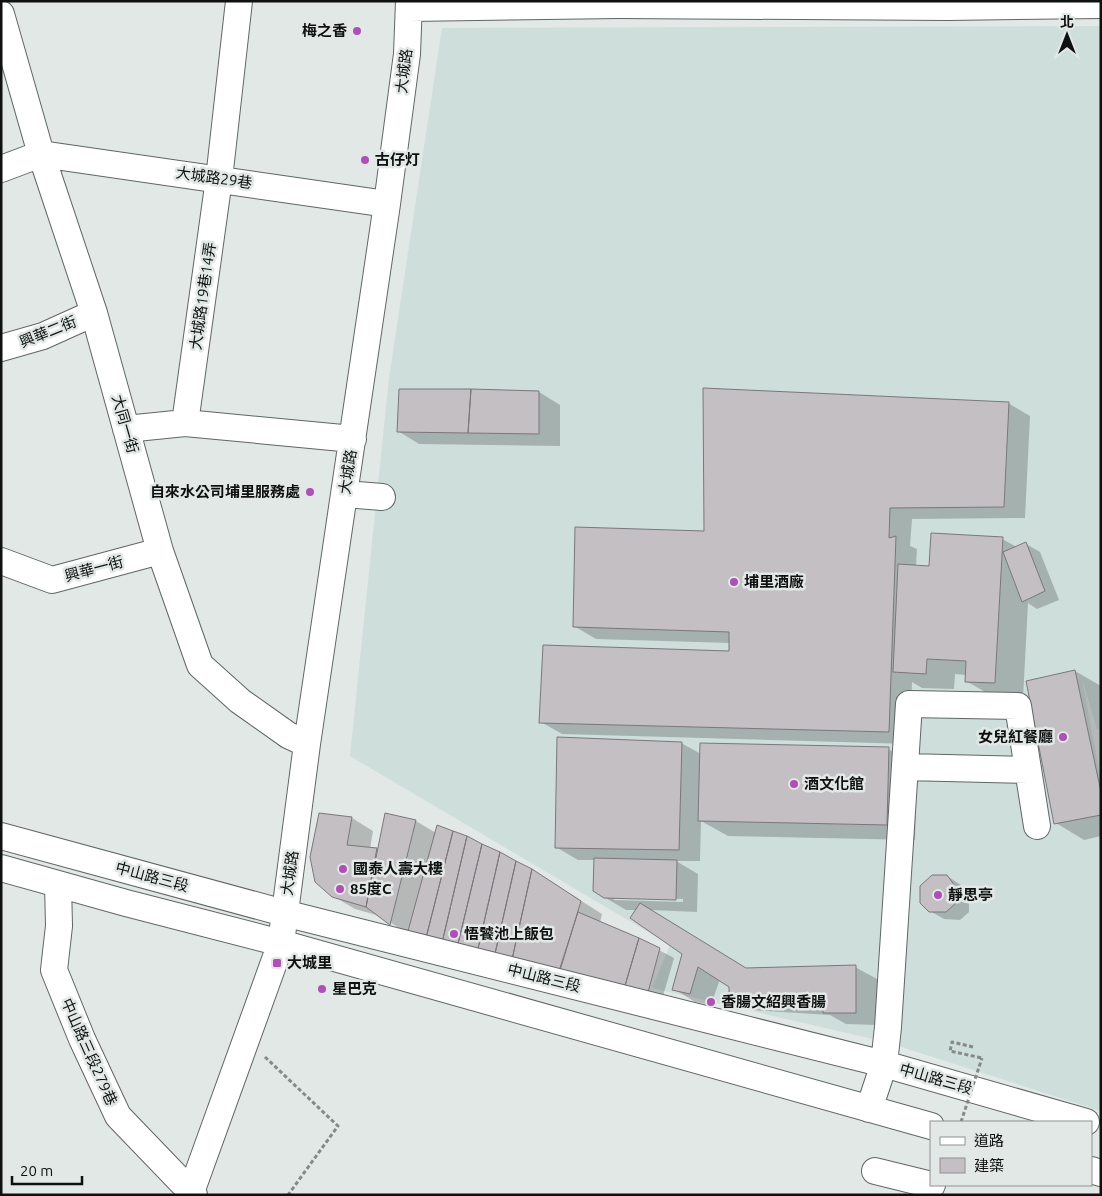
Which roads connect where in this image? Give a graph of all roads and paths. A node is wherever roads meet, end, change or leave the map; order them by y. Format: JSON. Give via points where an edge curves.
{"nodes":[{"id":1,"x":239,"y":1,"type":"edge"},
{"id":2,"x":620,"y":3,"type":"edge"},
{"id":3,"x":948,"y":4,"type":"edge"},
{"id":4,"x":409,"y":5,"type":"edge"},
{"id":5,"x":1101,"y":5,"type":"edge"},
{"id":6,"x":1,"y":14,"type":"edge"},
{"id":7,"x":42,"y":154,"type":"junction"},
{"id":8,"x":1,"y":168,"type":"edge"},
{"id":9,"x":219,"y":179,"type":"junction"},
{"id":10,"x":387,"y":204,"type":"junction"},
{"id":11,"x":94,"y":313,"type":"junction"},
{"id":12,"x":1,"y":348,"type":"edge"},
{"id":13,"x":185,"y":423,"type":"junction"},
{"id":14,"x":126,"y":428,"type":"junction"},
{"id":15,"x":353,"y":439,"type":"junction"},
{"id":16,"x":344,"y":494,"type":"junction"},
{"id":17,"x":382,"y":497,"type":"dead end"},
{"id":18,"x":160,"y":551,"type":"junction"},
{"id":19,"x":1,"y":561,"type":"edge"},
{"id":20,"x":307,"y":744,"type":"junction"},
{"id":21,"x":905,"y":767,"type":"junction"},
{"id":22,"x":1028,"y":770,"type":"junction"},
{"id":23,"x":1037,"y":826,"type":"dead end"},
{"id":24,"x":1,"y":836,"type":"edge"},
{"id":25,"x":1,"y":868,"type":"edge"},
{"id":26,"x":58,"y":884,"type":"junction"},
{"id":27,"x":284,"y":913,"type":"junction"},
{"id":28,"x":281,"y":942,"type":"junction"},
{"id":29,"x":246,"y":1039,"type":"junction"},
{"id":30,"x":973,"y":1047,"type":"dead end"},
{"id":31,"x":884,"y":1064,"type":"junction"},
{"id":32,"x":869,"y":1109,"type":"junction"},
{"id":33,"x":961,"y":1121,"type":"edge"},
{"id":34,"x":1083,"y":1121,"type":"edge"},
{"id":35,"x":930,"y":1126,"type":"edge"},
{"id":36,"x":875,"y":1171,"type":"dead end"},
{"id":37,"x":930,"y":1185,"type":"edge"},
{"id":38,"x":191,"y":1194,"type":"edge"},
{"id":39,"x":288,"y":1195,"type":"edge"}],
"edges":[{"from":1,"to":9,"type":"street","name":"大城路19巷14弄"},
{"from":2,"to":3,"type":"street"},
{"from":2,"to":4,"type":"street"},
{"from":3,"to":5,"type":"street"},
{"from":4,"to":10,"type":"street","name":"大城路","via":[[407,54]]},
{"from":6,"to":7,"type":"street","name":"大同一街"},
{"from":7,"to":8,"type":"street"},
{"from":7,"to":9,"type":"street","name":"大城路29巷"},
{"from":7,"to":11,"type":"street","name":"大同一街"},
{"from":9,"to":10,"type":"street","name":"大城路29巷"},
{"from":9,"to":13,"type":"street","name":"大城路19巷14弄"},
{"from":10,"to":15,"type":"street","name":"大城路"},
{"from":11,"to":12,"type":"street","name":"興華二街","via":[[42,336]]},
{"from":11,"to":14,"type":"street","name":"大同一街"},
{"from":13,"to":14,"type":"street"},
{"from":13,"to":15,"type":"street"},
{"from":14,"to":18,"type":"street","name":"大同一街"},
{"from":15,"to":16,"type":"street","name":"大城路"},
{"from":16,"to":17,"type":"street"},
{"from":16,"to":20,"type":"street","name":"大城路"},
{"from":18,"to":19,"type":"street","name":"興華一街","via":[[52,580]]},
{"from":18,"to":20,"type":"street","name":"大同一街","via":[[200,665],[240,701],[288,736]]},
{"from":20,"to":27,"type":"street","name":"大城路"},
{"from":21,"to":22,"type":"street"},
{"from":21,"to":22,"type":"street","via":[[909,704],[1018,706]]},
{"from":21,"to":31,"type":"street"},
{"from":22,"to":23,"type":"street"},
{"from":24,"to":27,"type":"street","name":"中山路三段"},
{"from":25,"to":26,"type":"street","name":"中山路三段"},
{"from":26,"to":28,"type":"street","name":"中山路三段"},
{"from":26,"to":38,"type":"street","name":"中山路三段279巷","via":[[59,926],[54,970],[82,1039],[118,1116]]},
{"from":27,"to":28,"type":"street","name":"大城路"},
{"from":27,"to":31,"type":"street","name":"中山路三段"},
{"from":28,"to":29,"type":"street","name":"大城路"},
{"from":28,"to":32,"type":"street","name":"中山路三段"},
{"from":29,"to":38,"type":"street","name":"大城路"},
{"from":29,"to":39,"type":"path","via":[[338,1126]]},
{"from":30,"to":33,"type":"path","bridge":true,"via":[[952,1042],[950,1050],[982,1058]]},
{"from":31,"to":32,"type":"street"},
{"from":31,"to":34,"type":"street","name":"中山路三段"},
{"from":32,"to":35,"type":"street","name":"中山路三段"},
{"from":36,"to":37,"type":"street"}]}
